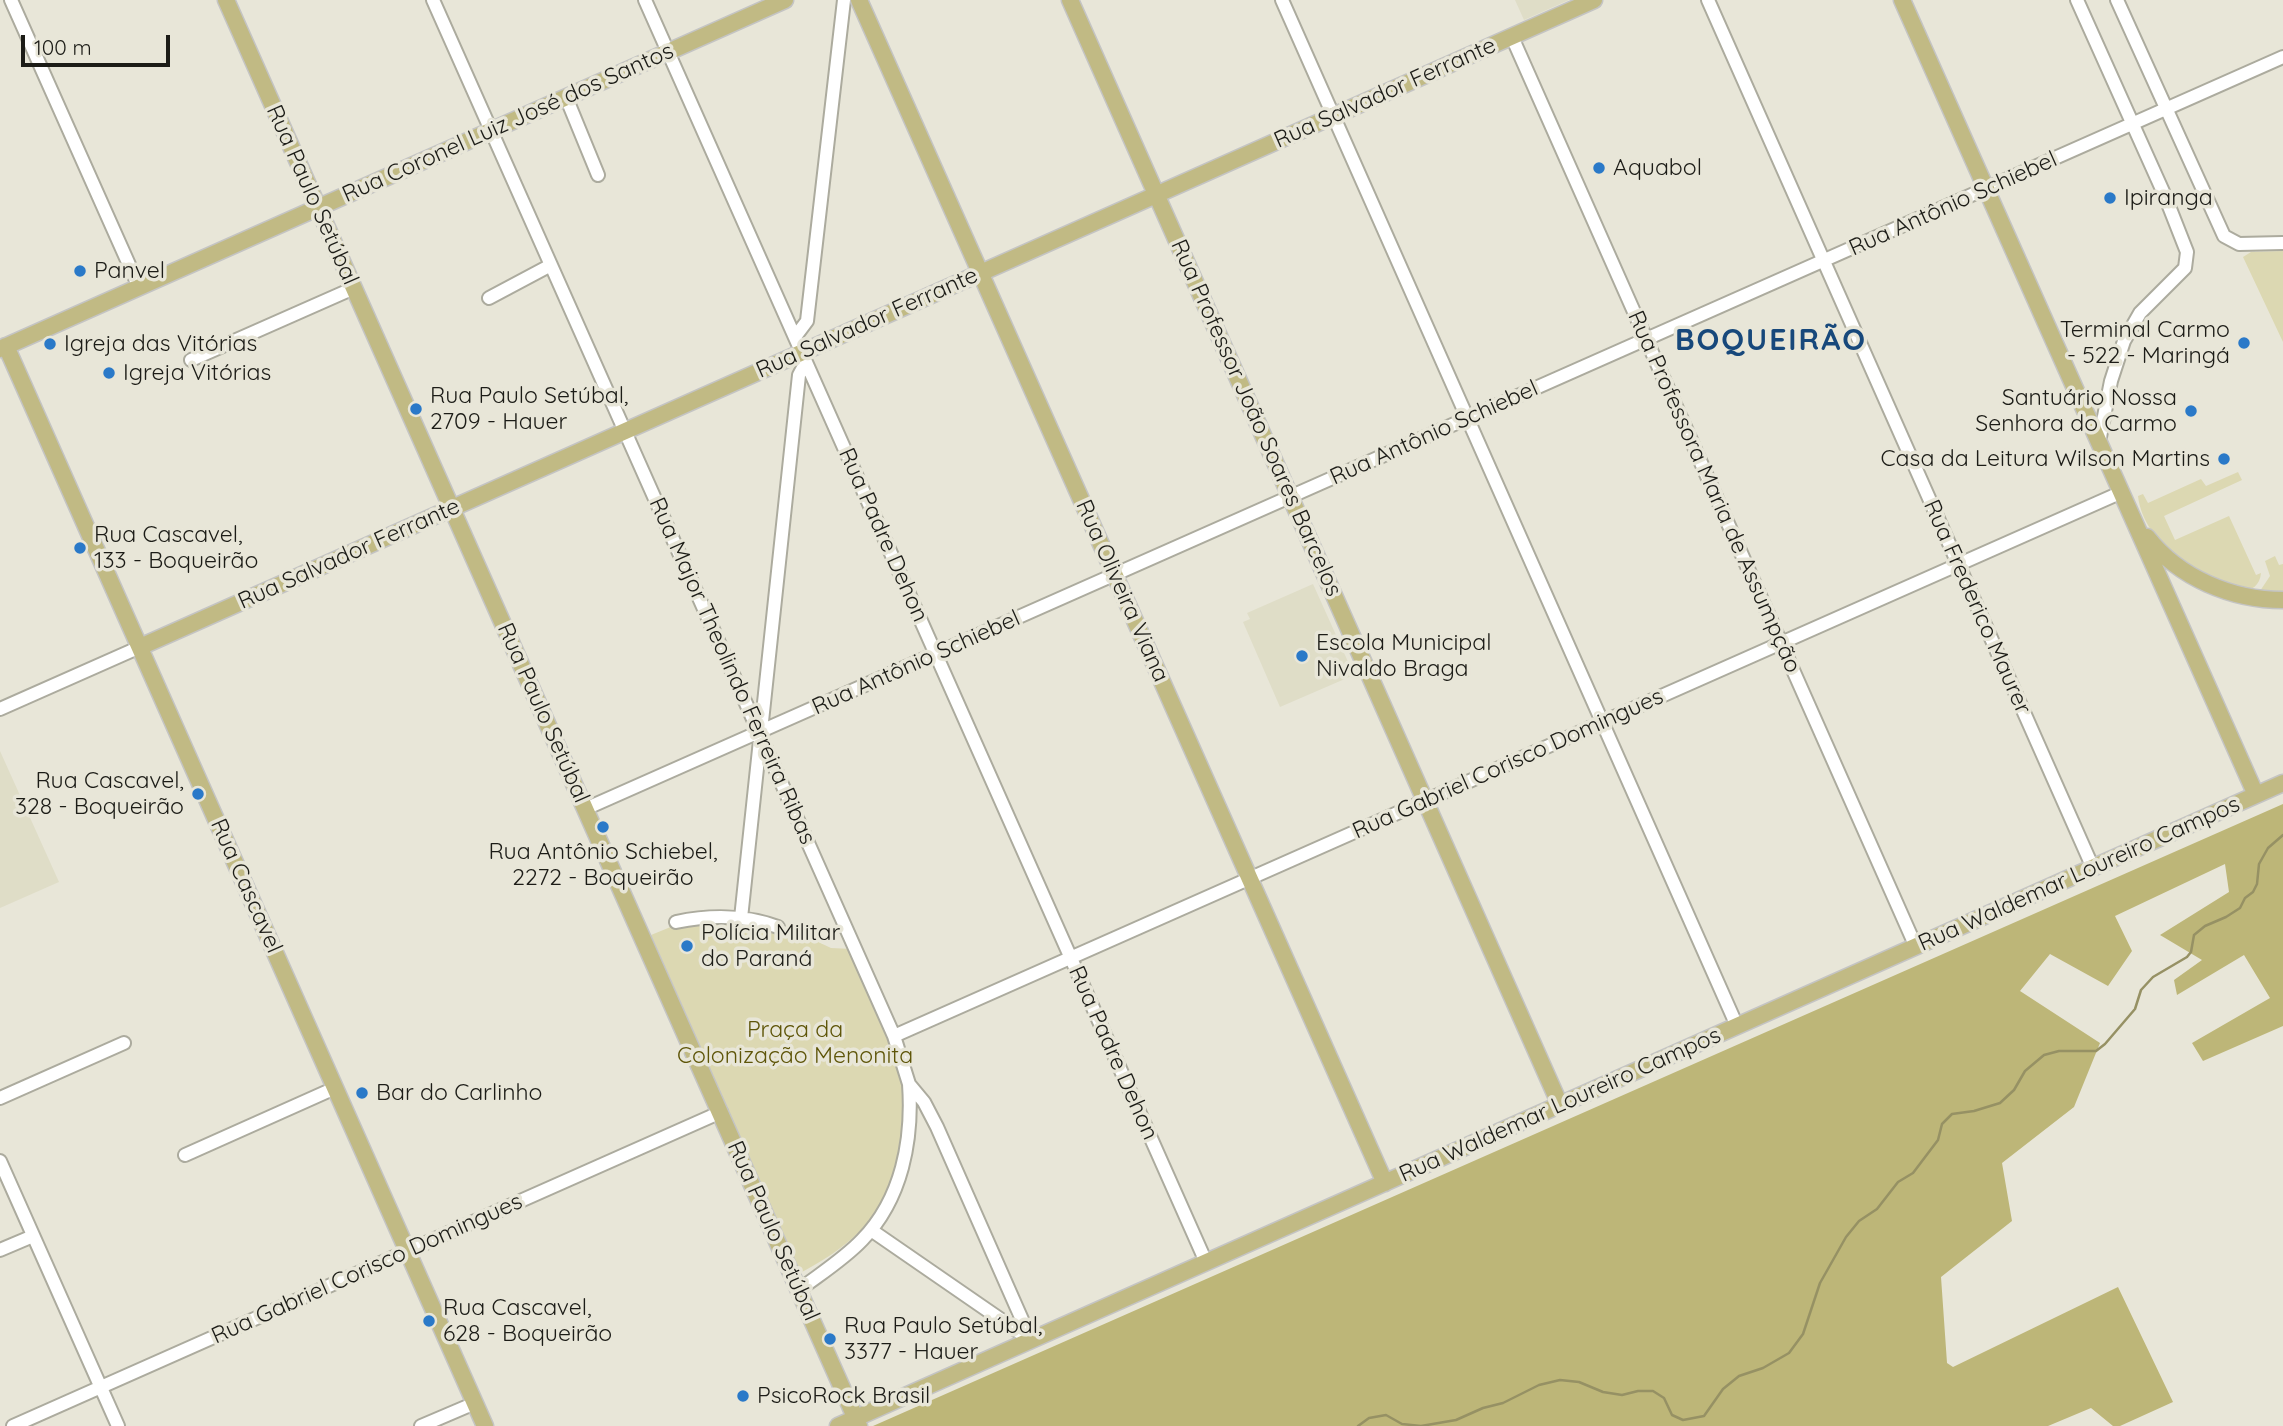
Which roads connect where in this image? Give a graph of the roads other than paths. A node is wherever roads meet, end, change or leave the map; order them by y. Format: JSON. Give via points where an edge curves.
{"nodes":[{"id":1,"x":11,"y":0,"type":"edge"},
{"id":2,"x":226,"y":0,"type":"edge"},
{"id":3,"x":433,"y":0,"type":"edge"},
{"id":4,"x":645,"y":0,"type":"edge"},
{"id":5,"x":785,"y":0,"type":"edge"},
{"id":6,"x":844,"y":0,"type":"edge"},
{"id":7,"x":859,"y":0,"type":"edge"},
{"id":8,"x":1070,"y":0,"type":"edge"},
{"id":9,"x":1282,"y":0,"type":"edge"},
{"id":10,"x":1594,"y":0,"type":"edge"},
{"id":11,"x":1708,"y":0,"type":"edge"},
{"id":12,"x":1902,"y":0,"type":"edge"},
{"id":13,"x":2077,"y":0,"type":"edge"},
{"id":14,"x":2118,"y":0,"type":"edge"},
{"id":15,"x":1512,"y":37,"type":"junction"},
{"id":16,"x":668,"y":52,"type":"junction"},
{"id":17,"x":2283,"y":57,"type":"edge"},
{"id":18,"x":566,"y":97,"type":"junction"},
{"id":19,"x":2166,"y":109,"type":"junction"},
{"id":20,"x":1333,"y":116,"type":"junction"},
{"id":21,"x":2132,"y":124,"type":"junction"},
{"id":22,"x":491,"y":131,"type":"junction"},
{"id":23,"x":598,"y":175,"type":"dead end"},
{"id":24,"x":1986,"y":189,"type":"junction"},
{"id":25,"x":1156,"y":194,"type":"junction"},
{"id":26,"x":318,"y":207,"type":"junction"},
{"id":27,"x":2283,"y":243,"type":"edge"},
{"id":28,"x":1824,"y":261,"type":"junction"},
{"id":29,"x":551,"y":265,"type":"junction"},
{"id":30,"x":980,"y":273,"type":"junction"},
{"id":31,"x":139,"y":287,"type":"junction"},
{"id":32,"x":354,"y":288,"type":"junction"},
{"id":33,"x":489,"y":298,"type":"dead end"},
{"id":34,"x":1646,"y":339,"type":"junction"},
{"id":35,"x":3,"y":347,"type":"edge"},
{"id":36,"x":801,"y":350,"type":"junction"},
{"id":37,"x":191,"y":360,"type":"dead end"},
{"id":38,"x":1468,"y":418,"type":"junction"},
{"id":39,"x":625,"y":431,"type":"junction"},
{"id":40,"x":2099,"y":442,"type":"junction"},
{"id":41,"x":2122,"y":492,"type":"junction"},
{"id":42,"x":1291,"y":497,"type":"junction"},
{"id":43,"x":452,"y":508,"type":"junction"},
{"id":44,"x":1958,"y":564,"type":"junction"},
{"id":45,"x":1114,"y":575,"type":"junction"},
{"id":46,"x":2283,"y":600,"type":"edge"},
{"id":47,"x":1781,"y":643,"type":"junction"},
{"id":48,"x":139,"y":647,"type":"junction"},
{"id":49,"x":936,"y":654,"type":"junction"},
{"id":50,"x":0,"y":709,"type":"edge"},
{"id":51,"x":1602,"y":722,"type":"junction"},
{"id":52,"x":759,"y":732,"type":"junction"},
{"id":53,"x":2283,"y":783,"type":"edge"},
{"id":54,"x":2256,"y":795,"type":"junction"},
{"id":55,"x":1425,"y":800,"type":"junction"},
{"id":56,"x":585,"y":809,"type":"junction"},
{"id":57,"x":2093,"y":868,"type":"junction"},
{"id":58,"x":1249,"y":878,"type":"junction"},
{"id":59,"x":741,"y":918,"type":"junction"},
{"id":60,"x":676,"y":922,"type":"dead end"},
{"id":61,"x":778,"y":927,"type":"dead end"},
{"id":62,"x":1916,"y":947,"type":"junction"},
{"id":63,"x":1071,"y":958,"type":"junction"},
{"id":64,"x":1737,"y":1026,"type":"junction"},
{"id":65,"x":894,"y":1035,"type":"junction"},
{"id":66,"x":124,"y":1043,"type":"dead end"},
{"id":67,"x":909,"y":1084,"type":"junction"},
{"id":68,"x":335,"y":1088,"type":"junction"},
{"id":69,"x":0,"y":1098,"type":"edge"},
{"id":70,"x":1560,"y":1105,"type":"junction"},
{"id":71,"x":721,"y":1112,"type":"junction"},
{"id":72,"x":185,"y":1155,"type":"dead end"},
{"id":73,"x":0,"y":1161,"type":"edge"},
{"id":74,"x":1385,"y":1183,"type":"junction"},
{"id":75,"x":871,"y":1230,"type":"junction"},
{"id":76,"x":33,"y":1236,"type":"junction"},
{"id":77,"x":0,"y":1250,"type":"edge"},
{"id":78,"x":408,"y":1251,"type":"junction"},
{"id":79,"x":1206,"y":1262,"type":"junction"},
{"id":80,"x":799,"y":1290,"type":"junction"},
{"id":81,"x":1031,"y":1340,"type":"junction"},
{"id":82,"x":101,"y":1387,"type":"junction"},
{"id":83,"x":475,"y":1403,"type":"junction"},
{"id":84,"x":857,"y":1422,"type":"edge"},
{"id":85,"x":13,"y":1426,"type":"edge"},
{"id":86,"x":118,"y":1426,"type":"edge"},
{"id":87,"x":421,"y":1426,"type":"edge"},
{"id":88,"x":485,"y":1426,"type":"edge"},
{"id":89,"x":838,"y":1426,"type":"edge"}],
"edges":[{"from":1,"to":31,"type":"street"},
{"from":2,"to":26,"type":"main road","name":"Rua Paulo Setúbal"},
{"from":3,"to":22,"type":"street","name":"Rua Major Theolindo Ferreira Ribas"},
{"from":4,"to":16,"type":"street","name":"Rua Padre Dehon"},
{"from":5,"to":16,"type":"main road","name":"Rua Coronel Luiz José dos Santos"},
{"from":6,"to":36,"type":"street"},
{"from":7,"to":30,"type":"main road","name":"Rua Oliveira Viana"},
{"from":8,"to":25,"type":"main road","name":"Rua Professor João Soares Barcelos"},
{"from":9,"to":20,"type":"street"},
{"from":10,"to":15,"type":"main road","name":"Rua Salvador Ferrante"},
{"from":11,"to":28,"type":"street","name":"Rua Frederico Maurer"},
{"from":12,"to":24,"type":"main road"},
{"from":13,"to":21,"type":"street"},
{"from":14,"to":19,"type":"street"},
{"from":15,"to":20,"type":"main road","name":"Rua Salvador Ferrante"},
{"from":15,"to":34,"type":"street","name":"Rua Professora Maria de Assumpção"},
{"from":16,"to":18,"type":"main road","name":"Rua Coronel Luiz José dos Santos"},
{"from":16,"to":36,"type":"street","name":"Rua Padre Dehon"},
{"from":17,"to":19,"type":"street","name":"Rua Antônio Schiebel"},
{"from":18,"to":22,"type":"main road","name":"Rua Coronel Luiz José dos Santos"},
{"from":18,"to":23,"type":"street"},
{"from":19,"to":21,"type":"street","name":"Rua Antônio Schiebel"},
{"from":19,"to":27,"type":"street","via":[[2224,236],[2238,244]]},
{"from":20,"to":25,"type":"main road","name":"Rua Salvador Ferrante"},
{"from":20,"to":38,"type":"street"},
{"from":21,"to":24,"type":"street","name":"Rua Antônio Schiebel"},
{"from":21,"to":40,"type":"street","via":[[2187,252],[2185,268],[2145,307],[2124,341],[2110,381]]},
{"from":22,"to":26,"type":"main road","name":"Rua Coronel Luiz José dos Santos"},
{"from":22,"to":29,"type":"street","name":"Rua Major Theolindo Ferreira Ribas"},
{"from":24,"to":28,"type":"street","name":"Rua Antônio Schiebel"},
{"from":24,"to":40,"type":"main road"},
{"from":25,"to":30,"type":"main road","name":"Rua Salvador Ferrante"},
{"from":25,"to":42,"type":"main road","name":"Rua Professor João Soares Barcelos"},
{"from":26,"to":31,"type":"main road","name":"Rua Coronel Luiz José dos Santos"},
{"from":26,"to":32,"type":"main road","name":"Rua Paulo Setúbal"},
{"from":28,"to":34,"type":"street","name":"Rua Antônio Schiebel"},
{"from":28,"to":44,"type":"street","name":"Rua Frederico Maurer"},
{"from":29,"to":33,"type":"street"},
{"from":29,"to":39,"type":"street","name":"Rua Major Theolindo Ferreira Ribas"},
{"from":30,"to":36,"type":"main road","name":"Rua Salvador Ferrante"},
{"from":30,"to":45,"type":"main road","name":"Rua Oliveira Viana"},
{"from":31,"to":35,"type":"main road","name":"Rua Coronel Luiz José dos Santos"},
{"from":32,"to":37,"type":"street"},
{"from":32,"to":43,"type":"main road","name":"Rua Paulo Setúbal"},
{"from":34,"to":38,"type":"street","name":"Rua Antônio Schiebel"},
{"from":34,"to":47,"type":"street","name":"Rua Professora Maria de Assumpção"},
{"from":35,"to":48,"type":"main road","name":"Rua Cascavel"},
{"from":36,"to":39,"type":"main road","name":"Rua Salvador Ferrante"},
{"from":36,"to":49,"type":"street","name":"Rua Padre Dehon"},
{"from":36,"to":52,"type":"street"},
{"from":38,"to":42,"type":"street","name":"Rua Antônio Schiebel"},
{"from":38,"to":51,"type":"street"},
{"from":39,"to":43,"type":"main road","name":"Rua Salvador Ferrante"},
{"from":39,"to":52,"type":"street","name":"Rua Major Theolindo Ferreira Ribas"},
{"from":40,"to":41,"type":"main road"},
{"from":41,"to":44,"type":"street","name":"Rua Gabriel Corisco Domingues"},
{"from":41,"to":46,"type":"main road","via":[[2149,540],[2178,566],[2230,592]]},
{"from":41,"to":54,"type":"main road"},
{"from":42,"to":45,"type":"street","name":"Rua Antônio Schiebel"},
{"from":42,"to":55,"type":"main road","name":"Rua Professor João Soares Barcelos"},
{"from":43,"to":48,"type":"main road","name":"Rua Salvador Ferrante"},
{"from":43,"to":56,"type":"main road","name":"Rua Paulo Setúbal"},
{"from":44,"to":47,"type":"street","name":"Rua Gabriel Corisco Domingues"},
{"from":44,"to":57,"type":"street","name":"Rua Frederico Maurer"},
{"from":45,"to":49,"type":"street","name":"Rua Antônio Schiebel"},
{"from":45,"to":58,"type":"main road","name":"Rua Oliveira Viana"},
{"from":47,"to":51,"type":"street","name":"Rua Gabriel Corisco Domingues"},
{"from":47,"to":62,"type":"street","name":"Rua Professora Maria de Assumpção"},
{"from":48,"to":50,"type":"street"},
{"from":48,"to":68,"type":"main road","name":"Rua Cascavel"},
{"from":49,"to":52,"type":"street","name":"Rua Antônio Schiebel"},
{"from":49,"to":63,"type":"street","name":"Rua Padre Dehon"},
{"from":51,"to":55,"type":"street","name":"Rua Gabriel Corisco Domingues"},
{"from":51,"to":64,"type":"street"},
{"from":52,"to":56,"type":"street","name":"Rua Antônio Schiebel"},
{"from":52,"to":59,"type":"street"},
{"from":52,"to":65,"type":"street","name":"Rua Major Theolindo Ferreira Ribas"},
{"from":53,"to":54,"type":"main road","name":"Rua Waldemar Loureiro Campos"},
{"from":54,"to":57,"type":"main road","name":"Rua Waldemar Loureiro Campos"},
{"from":55,"to":58,"type":"street","name":"Rua Gabriel Corisco Domingues"},
{"from":55,"to":70,"type":"main road","name":"Rua Professor João Soares Barcelos"},
{"from":56,"to":71,"type":"main road","name":"Rua Paulo Setúbal"},
{"from":57,"to":62,"type":"main road","name":"Rua Waldemar Loureiro Campos"},
{"from":58,"to":63,"type":"street","name":"Rua Gabriel Corisco Domingues"},
{"from":58,"to":74,"type":"main road","name":"Rua Oliveira Viana"},
{"from":59,"to":60,"type":"street"},
{"from":59,"to":61,"type":"street"},
{"from":62,"to":64,"type":"main road","name":"Rua Waldemar Loureiro Campos"},
{"from":63,"to":65,"type":"street","name":"Rua Gabriel Corisco Domingues"},
{"from":63,"to":79,"type":"street","name":"Rua Padre Dehon"},
{"from":64,"to":70,"type":"main road","name":"Rua Waldemar Loureiro Campos"},
{"from":65,"to":67,"type":"street","name":"Rua Major Theolindo Ferreira Ribas"},
{"from":66,"to":69,"type":"street"},
{"from":67,"to":75,"type":"street","via":[[904,1160],[892,1196]]},
{"from":67,"to":81,"type":"street","name":"Rua Major Theolindo Ferreira Ribas","via":[[931,1114]]},
{"from":68,"to":72,"type":"street"},
{"from":68,"to":78,"type":"main road","name":"Rua Cascavel"},
{"from":70,"to":74,"type":"main road","name":"Rua Waldemar Loureiro Campos"},
{"from":71,"to":78,"type":"street","name":"Rua Gabriel Corisco Domingues"},
{"from":71,"to":80,"type":"main road","name":"Rua Paulo Setúbal"},
{"from":73,"to":76,"type":"street"},
{"from":74,"to":79,"type":"main road","name":"Rua Waldemar Loureiro Campos"},
{"from":75,"to":80,"type":"street"},
{"from":75,"to":81,"type":"street"},
{"from":76,"to":77,"type":"street"},
{"from":76,"to":82,"type":"street"},
{"from":78,"to":82,"type":"street","name":"Rua Gabriel Corisco Domingues"},
{"from":78,"to":83,"type":"main road","name":"Rua Cascavel"},
{"from":79,"to":81,"type":"main road","name":"Rua Waldemar Loureiro Campos"},
{"from":80,"to":84,"type":"main road","name":"Rua Paulo Setúbal"},
{"from":81,"to":84,"type":"main road","name":"Rua Waldemar Loureiro Campos"},
{"from":82,"to":85,"type":"street","name":"Rua Gabriel Corisco Domingues"},
{"from":82,"to":86,"type":"street"},
{"from":83,"to":87,"type":"street"},
{"from":83,"to":88,"type":"main road","name":"Rua Cascavel"},
{"from":84,"to":89,"type":"main road","name":"Rua Waldemar Loureiro Campos"}]}
